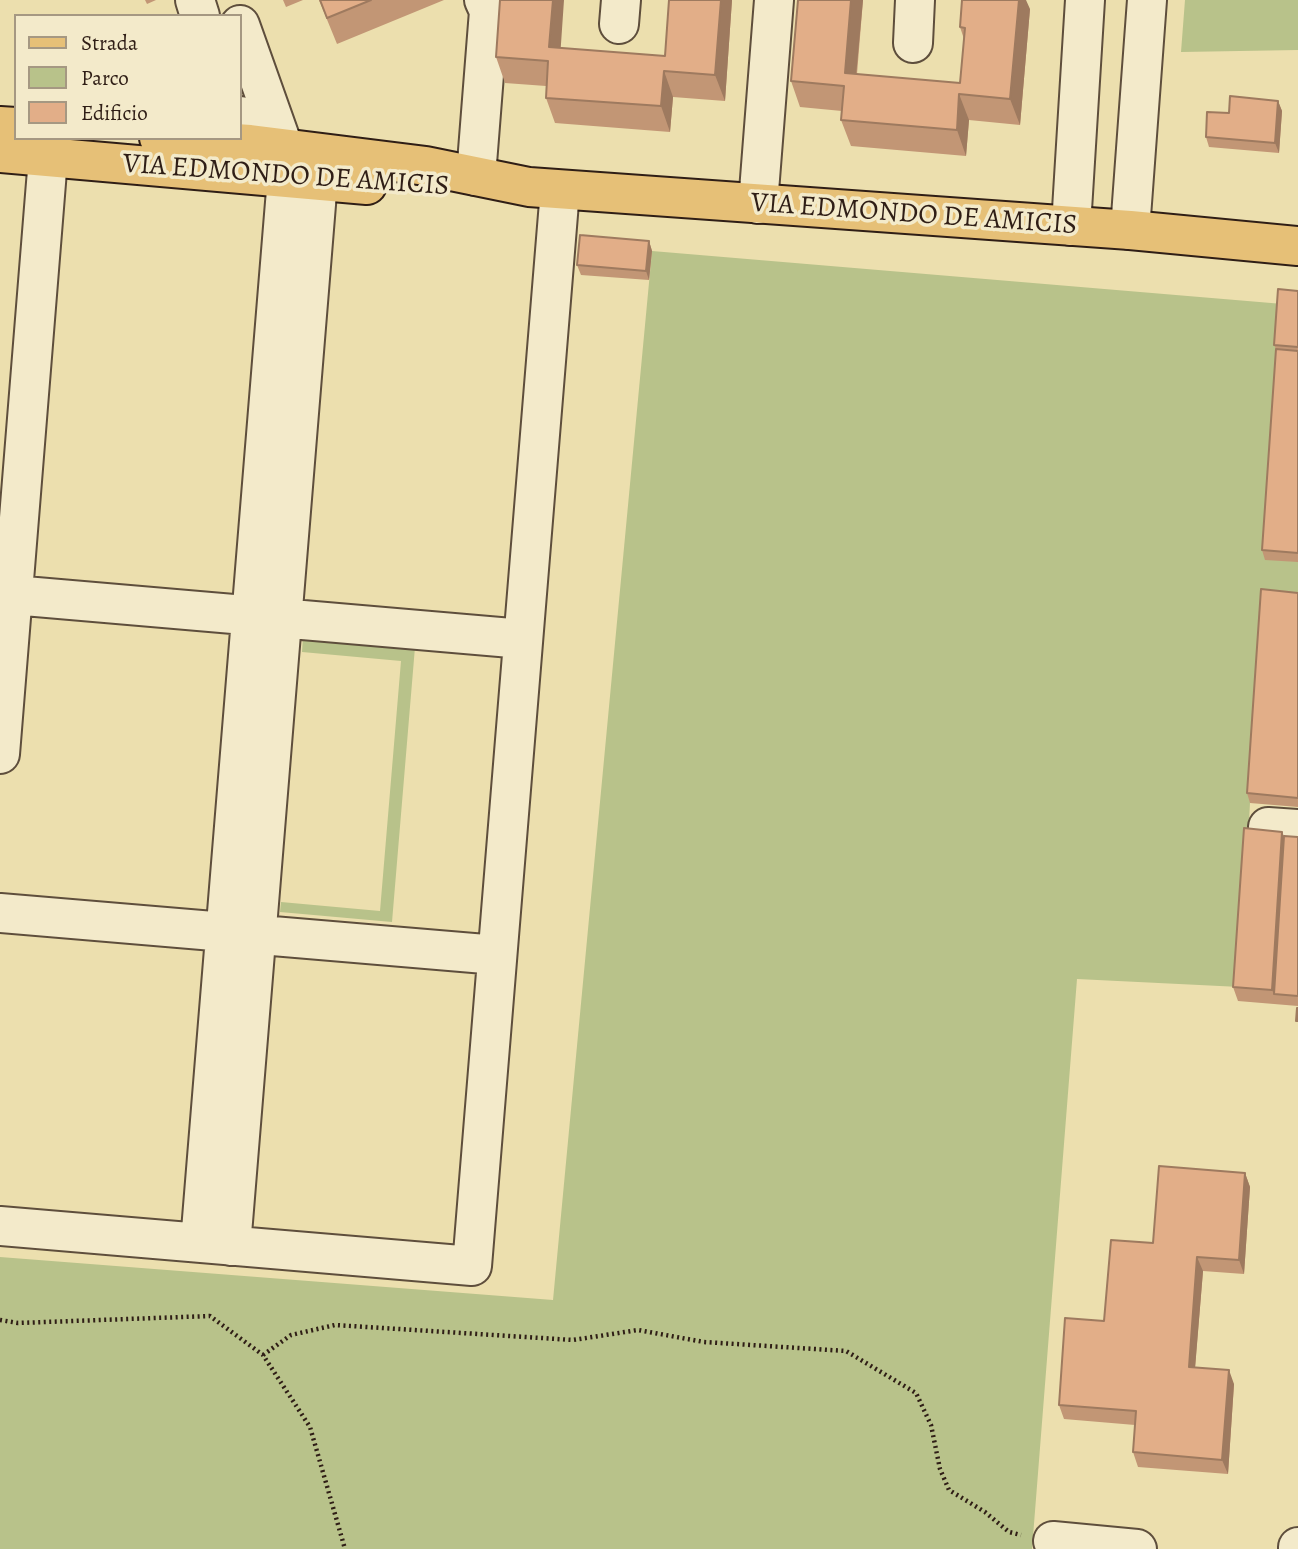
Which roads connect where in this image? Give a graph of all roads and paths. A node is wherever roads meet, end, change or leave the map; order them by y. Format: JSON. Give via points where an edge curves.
{"nodes":[{"id":1,"x":484,"y":0,"type":"edge"},
{"id":2,"x":774,"y":0,"type":"edge"},
{"id":3,"x":915,"y":0,"type":"edge"},
{"id":4,"x":1085,"y":0,"type":"edge"},
{"id":5,"x":1147,"y":0,"type":"edge"},
{"id":6,"x":242,"y":33,"type":"edge"},
{"id":7,"x":913,"y":43,"type":"dead end"},
{"id":8,"x":203,"y":140,"type":"edge"},
{"id":9,"x":0,"y":153,"type":"edge"},
{"id":10,"x":272,"y":157,"type":"edge"},
{"id":11,"x":48,"y":158,"type":"junction"},
{"id":12,"x":1075,"y":172,"type":"junction"},
{"id":13,"x":1134,"y":175,"type":"junction"},
{"id":14,"x":475,"y":176,"type":"junction"},
{"id":15,"x":545,"y":189,"type":"junction"},
{"id":16,"x":758,"y":204,"type":"junction"},
{"id":17,"x":1072,"y":226,"type":"junction"},
{"id":18,"x":1130,"y":230,"type":"junction"},
{"id":19,"x":1298,"y":246,"type":"edge"},
{"id":20,"x":13,"y":595,"type":"junction"},
{"id":21,"x":267,"y":617,"type":"junction"},
{"id":22,"x":523,"y":639,"type":"junction"},
{"id":23,"x":0,"y":754,"type":"edge"},
{"id":24,"x":0,"y":913,"type":"edge"},
{"id":25,"x":241,"y":934,"type":"junction"},
{"id":26,"x":497,"y":955,"type":"junction"},
{"id":27,"x":0,"y":1226,"type":"edge"},
{"id":28,"x":216,"y":1244,"type":"junction"},
{"id":29,"x":0,"y":1320,"type":"edge"},
{"id":30,"x":263,"y":1355,"type":"junction"},
{"id":31,"x":1053,"y":1541,"type":"joint"},
{"id":32,"x":345,"y":1549,"type":"edge"},
{"id":33,"x":1137,"y":1549,"type":"edge"}],
"edges":[{"from":1,"to":14,"type":"street","via":[[489,11]]},
{"from":2,"to":16,"type":"street"},
{"from":3,"to":7,"type":"street"},
{"from":4,"to":12,"type":"street"},
{"from":5,"to":13,"type":"street"},
{"from":6,"to":10,"type":"street"},
{"from":8,"to":10,"type":"main road","name":"VIA EDMONDO DE AMICIS"},
{"from":9,"to":11,"type":"main road","name":"VIA EDMONDO DE AMICIS"},
{"from":10,"to":11,"type":"main road","name":"VIA EDMONDO DE AMICIS"},
{"from":10,"to":14,"type":"main road","name":"VIA EDMONDO DE AMICIS","via":[[426,166]]},
{"from":10,"to":15,"type":"main road","name":"VIA EDMONDO DE AMICIS","via":[[433,190]]},
{"from":10,"to":21,"type":"street"},
{"from":11,"to":20,"type":"street"},
{"from":12,"to":13,"type":"street"},
{"from":12,"to":17,"type":"street"},
{"from":13,"to":18,"type":"street"},
{"from":14,"to":15,"type":"main road","name":"VIA EDMONDO DE AMICIS"},
{"from":15,"to":16,"type":"main road","name":"VIA EDMONDO DE AMICIS"},
{"from":15,"to":22,"type":"street"},
{"from":16,"to":17,"type":"main road","name":"VIA EDMONDO DE AMICIS"},
{"from":17,"to":18,"type":"main road","name":"VIA EDMONDO DE AMICIS"},
{"from":18,"to":19,"type":"main road","name":"VIA EDMONDO DE AMICIS"},
{"from":20,"to":21,"type":"street"},
{"from":20,"to":23,"type":"street"},
{"from":21,"to":22,"type":"street"},
{"from":21,"to":25,"type":"street"},
{"from":22,"to":26,"type":"street"},
{"from":24,"to":25,"type":"street"},
{"from":25,"to":26,"type":"street"},
{"from":25,"to":28,"type":"street"},
{"from":26,"to":28,"type":"street","via":[[472,1266]]},
{"from":27,"to":28,"type":"street"},
{"from":29,"to":30,"type":"path","via":[[210,1315]]},
{"from":30,"to":31,"type":"path","via":[[291,1335],[335,1325],[573,1340],[638,1330],[704,1342],[846,1351],[916,1393],[931,1425],[949,1490],[1009,1532]]},
{"from":30,"to":32,"type":"path","via":[[310,1427]]},
{"from":31,"to":33,"type":"street"}]}
